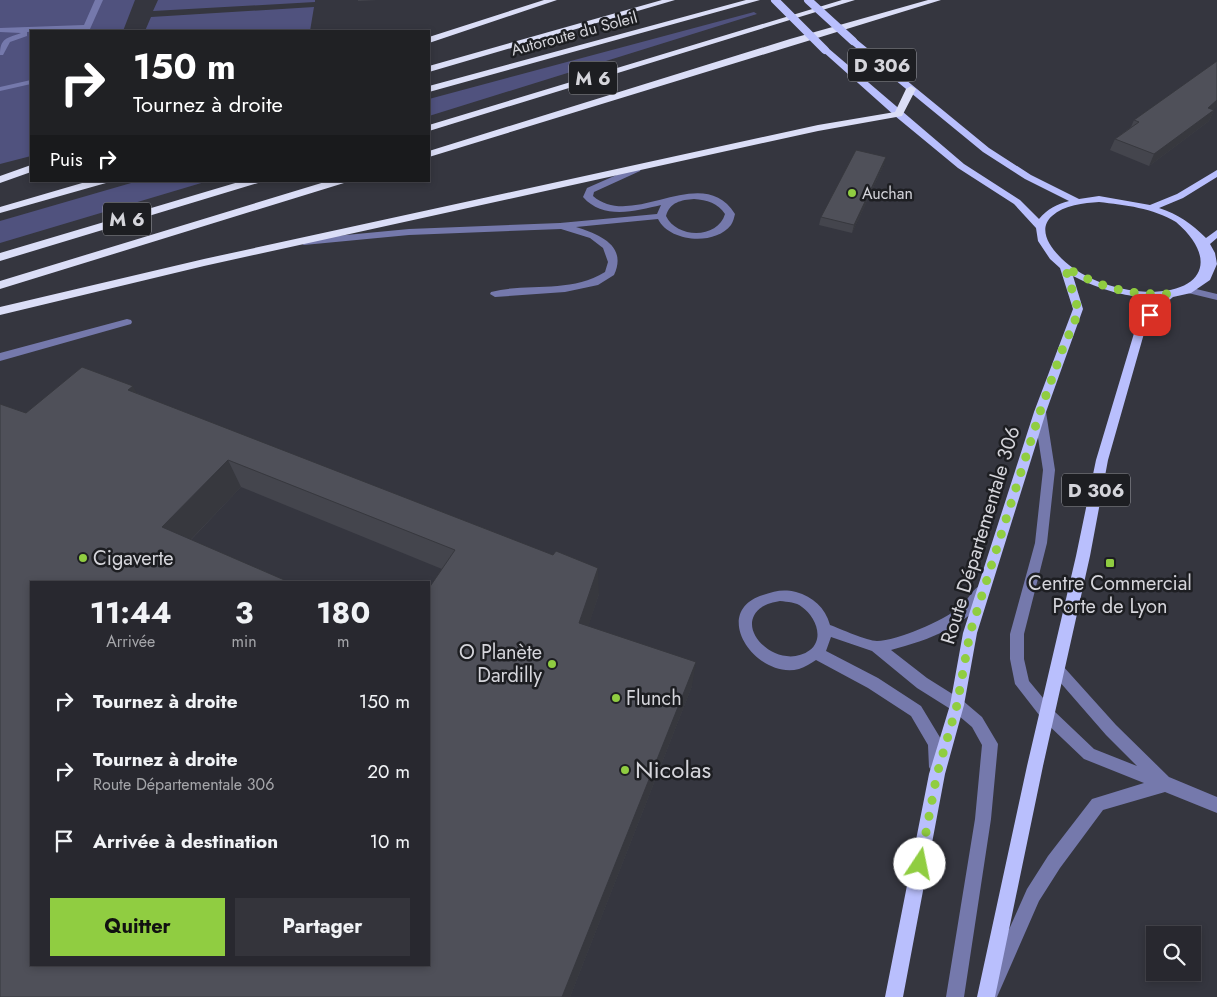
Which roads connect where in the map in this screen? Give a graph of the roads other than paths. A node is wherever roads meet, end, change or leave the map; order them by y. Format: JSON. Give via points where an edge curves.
{"nodes":[{"id":1,"x":99,"y":0,"type":"edge"},
{"id":2,"x":553,"y":0,"type":"edge"},
{"id":3,"x":671,"y":0,"type":"edge"},
{"id":4,"x":756,"y":0,"type":"edge"},
{"id":5,"x":775,"y":0,"type":"edge"},
{"id":6,"x":808,"y":0,"type":"edge"},
{"id":7,"x":851,"y":0,"type":"edge"},
{"id":8,"x":937,"y":0,"type":"edge"},
{"id":9,"x":86,"y":29,"type":"edge"},
{"id":10,"x":0,"y":30,"type":"edge"},
{"id":11,"x":32,"y":30,"type":"edge"},
{"id":12,"x":30,"y":31,"type":"edge"},
{"id":13,"x":430,"y":40,"type":"edge"},
{"id":14,"x":0,"y":53,"type":"edge"},
{"id":15,"x":430,"y":69,"type":"edge"},
{"id":16,"x":30,"y":82,"type":"edge"},
{"id":17,"x":0,"y":89,"type":"edge"},
{"id":18,"x":430,"y":89,"type":"edge"},
{"id":19,"x":911,"y":89,"type":"junction"},
{"id":20,"x":898,"y":114,"type":"junction"},
{"id":21,"x":430,"y":128,"type":"edge"},
{"id":22,"x":430,"y":154,"type":"edge"},
{"id":23,"x":30,"y":168,"type":"edge"},
{"id":24,"x":637,"y":169,"type":"junction"},
{"id":25,"x":1217,"y":174,"type":"edge"},
{"id":26,"x":30,"y":179,"type":"edge"},
{"id":27,"x":0,"y":180,"type":"edge"},
{"id":28,"x":98,"y":182,"type":"edge"},
{"id":29,"x":251,"y":182,"type":"edge"},
{"id":30,"x":337,"y":182,"type":"edge"},
{"id":31,"x":0,"y":186,"type":"edge"},
{"id":32,"x":676,"y":199,"type":"junction"},
{"id":33,"x":1076,"y":201,"type":"junction"},
{"id":34,"x":1152,"y":208,"type":"junction"},
{"id":35,"x":0,"y":210,"type":"edge"},
{"id":36,"x":661,"y":216,"type":"junction"},
{"id":37,"x":560,"y":226,"type":"junction"},
{"id":38,"x":1041,"y":227,"type":"junction"},
{"id":39,"x":1217,"y":233,"type":"edge"},
{"id":40,"x":291,"y":243,"type":"junction"},
{"id":41,"x":1205,"y":243,"type":"junction"},
{"id":42,"x":0,"y":257,"type":"edge"},
{"id":43,"x":1065,"y":267,"type":"junction"},
{"id":44,"x":1215,"y":270,"type":"edge"},
{"id":45,"x":0,"y":285,"type":"edge"},
{"id":46,"x":1188,"y":290,"type":"junction"},
{"id":47,"x":495,"y":294,"type":"dead end"},
{"id":48,"x":1169,"y":294,"type":"junction"},
{"id":49,"x":1217,"y":297,"type":"edge"},
{"id":50,"x":0,"y":311,"type":"edge"},
{"id":51,"x":127,"y":322,"type":"dead end"},
{"id":52,"x":0,"y":357,"type":"edge"},
{"id":53,"x":1040,"y":412,"type":"junction"},
{"id":54,"x":983,"y":590,"type":"junction"},
{"id":55,"x":825,"y":629,"type":"junction"},
{"id":56,"x":877,"y":647,"type":"junction"},
{"id":57,"x":816,"y":653,"type":"junction"},
{"id":58,"x":1058,"y":669,"type":"junction"},
{"id":59,"x":957,"y":705,"type":"junction"},
{"id":60,"x":1048,"y":715,"type":"junction"},
{"id":61,"x":937,"y":774,"type":"junction"},
{"id":62,"x":1166,"y":784,"type":"junction"},
{"id":63,"x":1217,"y":805,"type":"edge"},
{"id":64,"x":894,"y":997,"type":"edge"},
{"id":65,"x":955,"y":997,"type":"edge"},
{"id":66,"x":987,"y":997,"type":"edge"}],
"edges":[{"from":1,"to":9,"type":"street"},
{"from":2,"to":13,"type":"highway"},
{"from":3,"to":15,"type":"highway"},
{"from":4,"to":18,"type":"highway","name":"Autoroute du Soleil","number":"M 6"},
{"from":5,"to":20,"type":"main road","number":"D 306","bridge":true,"via":[[825,50]]},
{"from":6,"to":19,"type":"main road","number":"D 306","bridge":true},
{"from":7,"to":21,"type":"highway","number":"M 6"},
{"from":8,"to":22,"type":"highway"},
{"from":9,"to":11,"type":"street"},
{"from":10,"to":11,"type":"street"},
{"from":12,"to":14,"type":"street","via":[[7,41]]},
{"from":16,"to":17,"type":"street"},
{"from":19,"to":20,"type":"highway"},
{"from":19,"to":33,"type":"main road","number":"D 306","via":[[1002,161]]},
{"from":20,"to":24,"type":"highway","via":[[818,128]]},
{"from":20,"to":38,"type":"main road","number":"D 306","via":[[961,166],[1017,202]]},
{"from":23,"to":27,"type":"highway"},
{"from":24,"to":32,"type":"street","via":[[590,190],[588,197],[592,203],[605,207],[630,209]]},
{"from":24,"to":40,"type":"highway"},
{"from":25,"to":34,"type":"main road"},
{"from":26,"to":31,"type":"highway"},
{"from":28,"to":35,"type":"highway","number":"M 6"},
{"from":29,"to":42,"type":"highway","number":"M 6"},
{"from":30,"to":45,"type":"highway"},
{"from":32,"to":36,"type":"street","via":[[667,203]]},
{"from":32,"to":36,"type":"street","via":[[694,196],[721,203],[730,214],[727,225],[707,235],[690,235],[666,226]]},
{"from":33,"to":34,"type":"main road","via":[[1126,201]]},
{"from":33,"to":38,"type":"main road","via":[[1059,206],[1047,215]]},
{"from":34,"to":41,"type":"main road","via":[[1174,218]]},
{"from":36,"to":37,"type":"street"},
{"from":37,"to":40,"type":"street","via":[[409,232]]},
{"from":37,"to":47,"type":"street","via":[[595,236],[604,243],[612,251],[614,262],[610,273],[594,283],[565,289]]},
{"from":38,"to":43,"type":"main road","via":[[1050,254]]},
{"from":39,"to":41,"type":"main road"},
{"from":40,"to":50,"type":"highway"},
{"from":41,"to":44,"type":"main road"},
{"from":43,"to":48,"type":"main road","via":[[1114,290],[1142,295]]},
{"from":43,"to":53,"type":"main road","name":"Route Départementale 306","via":[[1078,309]]},
{"from":44,"to":46,"type":"main road"},
{"from":46,"to":48,"type":"main road"},
{"from":46,"to":49,"type":"street"},
{"from":48,"to":58,"type":"main road","number":"D 306","via":[[1155,307],[1140,330],[1102,460]]},
{"from":51,"to":52,"type":"street"},
{"from":53,"to":54,"type":"main road","name":"Route Départementale 306"},
{"from":53,"to":60,"type":"street","via":[[1048,480],[1041,544],[1016,634],[1022,684]]},
{"from":54,"to":56,"type":"street","via":[[963,613],[933,629]]},
{"from":54,"to":59,"type":"main road","name":"Route Départementale 306","via":[[966,648]]},
{"from":55,"to":56,"type":"street"},
{"from":55,"to":57,"type":"street","via":[[823,643]]},
{"from":55,"to":57,"type":"street","via":[[820,616],[808,604],[793,597],[769,596],[754,604],[746,616],[744,626],[749,641],[771,660],[796,663]]},
{"from":56,"to":59,"type":"street","via":[[922,683]]},
{"from":57,"to":61,"type":"street","via":[[873,682],[916,711],[936,744]]},
{"from":58,"to":60,"type":"main road","number":"D 306"},
{"from":58,"to":62,"type":"street","via":[[1111,730]]},
{"from":59,"to":61,"type":"main road","name":"Route Départementale 306"},
{"from":59,"to":65,"type":"street","via":[[977,722],[990,744],[983,819]]},
{"from":60,"to":62,"type":"street","via":[[1089,754]]},
{"from":60,"to":66,"type":"main road","number":"D 306"},
{"from":61,"to":64,"type":"main road","name":"Route Départementale 306"},
{"from":62,"to":63,"type":"street"},
{"from":62,"to":66,"type":"street","via":[[1098,804],[1033,896]]}]}
